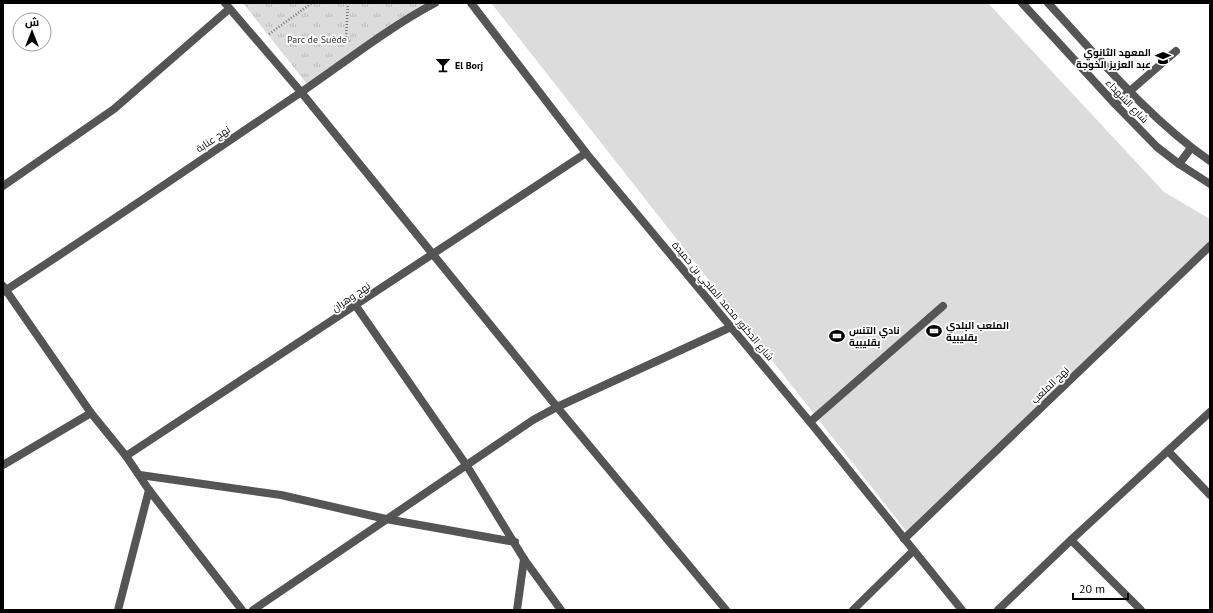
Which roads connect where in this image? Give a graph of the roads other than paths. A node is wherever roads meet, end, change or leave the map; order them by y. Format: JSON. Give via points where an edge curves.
{"nodes":[{"id":1,"x":435,"y":3,"type":"edge"},
{"id":2,"x":471,"y":3,"type":"edge"},
{"id":3,"x":1022,"y":3,"type":"edge"},
{"id":4,"x":1048,"y":3,"type":"edge"},
{"id":5,"x":227,"y":6,"type":"edge"},
{"id":6,"x":1176,"y":51,"type":"dead end"},
{"id":7,"x":301,"y":92,"type":"junction"},
{"id":8,"x":1130,"y":92,"type":"junction"},
{"id":9,"x":1115,"y":104,"type":"junction"},
{"id":10,"x":1191,"y":148,"type":"junction"},
{"id":11,"x":586,"y":153,"type":"junction"},
{"id":12,"x":1210,"y":161,"type":"edge"},
{"id":13,"x":1179,"y":164,"type":"junction"},
{"id":14,"x":1210,"y":184,"type":"edge"},
{"id":15,"x":3,"y":186,"type":"edge"},
{"id":16,"x":1210,"y":246,"type":"edge"},
{"id":17,"x":433,"y":253,"type":"junction"},
{"id":18,"x":4,"y":290,"type":"edge"},
{"id":19,"x":356,"y":306,"type":"junction"},
{"id":20,"x":943,"y":306,"type":"dead end"},
{"id":21,"x":731,"y":327,"type":"junction"},
{"id":22,"x":557,"y":407,"type":"junction"},
{"id":23,"x":1210,"y":412,"type":"edge"},
{"id":24,"x":91,"y":413,"type":"junction"},
{"id":25,"x":810,"y":422,"type":"junction"},
{"id":26,"x":1168,"y":451,"type":"junction"},
{"id":27,"x":126,"y":456,"type":"junction"},
{"id":28,"x":3,"y":465,"type":"edge"},
{"id":29,"x":467,"y":466,"type":"junction"},
{"id":30,"x":140,"y":475,"type":"junction"},
{"id":31,"x":149,"y":490,"type":"junction"},
{"id":32,"x":1210,"y":496,"type":"edge"},
{"id":33,"x":386,"y":519,"type":"junction"},
{"id":34,"x":904,"y":539,"type":"junction"},
{"id":35,"x":1071,"y":540,"type":"junction"},
{"id":36,"x":515,"y":542,"type":"junction"},
{"id":37,"x":913,"y":551,"type":"junction"},
{"id":38,"x":524,"y":559,"type":"junction"},
{"id":39,"x":118,"y":610,"type":"edge"},
{"id":40,"x":242,"y":610,"type":"edge"},
{"id":41,"x":254,"y":610,"type":"edge"},
{"id":42,"x":517,"y":610,"type":"edge"},
{"id":43,"x":561,"y":610,"type":"edge"},
{"id":44,"x":726,"y":610,"type":"edge"},
{"id":45,"x":852,"y":610,"type":"edge"},
{"id":46,"x":962,"y":610,"type":"edge"},
{"id":47,"x":998,"y":610,"type":"edge"},
{"id":48,"x":1141,"y":610,"type":"edge"}],
"edges":[{"from":1,"to":7,"type":"street","name":"نهج عنابة","via":[[408,17]]},
{"from":2,"to":11,"type":"street","name":"شارع الدكتور محمد المنجي بن حميدة"},
{"from":3,"to":9,"type":"street","name":"شارع الشهداء"},
{"from":4,"to":8,"type":"street","name":"شارع الشهداء"},
{"from":5,"to":7,"type":"street"},
{"from":5,"to":15,"type":"street","via":[[114,109]]},
{"from":6,"to":8,"type":"street"},
{"from":7,"to":17,"type":"street"},
{"from":7,"to":18,"type":"street","name":"نهج عنابة"},
{"from":8,"to":9,"type":"street"},
{"from":8,"to":10,"type":"street","name":"شارع الشهداء"},
{"from":9,"to":13,"type":"street","name":"شارع الشهداء"},
{"from":10,"to":12,"type":"street","name":"شارع الشهداء"},
{"from":10,"to":13,"type":"street"},
{"from":11,"to":17,"type":"street","name":"نهج وهران"},
{"from":11,"to":21,"type":"street","name":"شارع الدكتور محمد المنجي بن حميدة"},
{"from":13,"to":14,"type":"street","name":"شارع الشهداء"},
{"from":16,"to":34,"type":"street","name":"نهج الملعب"},
{"from":17,"to":19,"type":"street","name":"نهج وهران"},
{"from":17,"to":22,"type":"street"},
{"from":18,"to":24,"type":"street"},
{"from":19,"to":27,"type":"street","name":"نهج وهران"},
{"from":19,"to":29,"type":"street"},
{"from":20,"to":25,"type":"street"},
{"from":21,"to":22,"type":"street"},
{"from":21,"to":25,"type":"street","name":"شارع الدكتور محمد المنجي بن حميدة"},
{"from":22,"to":29,"type":"street","via":[[509,435]]},
{"from":22,"to":44,"type":"street"},
{"from":23,"to":26,"type":"street"},
{"from":24,"to":27,"type":"street"},
{"from":24,"to":28,"type":"street"},
{"from":25,"to":34,"type":"street","name":"شارع الدكتور محمد المنجي بن حميدة"},
{"from":26,"to":32,"type":"street"},
{"from":26,"to":35,"type":"street"},
{"from":27,"to":30,"type":"street"},
{"from":29,"to":33,"type":"street"},
{"from":29,"to":36,"type":"street"},
{"from":30,"to":31,"type":"street"},
{"from":30,"to":33,"type":"street","via":[[281,495]]},
{"from":31,"to":39,"type":"street"},
{"from":31,"to":40,"type":"street"},
{"from":33,"to":36,"type":"street"},
{"from":33,"to":41,"type":"street"},
{"from":34,"to":37,"type":"street","name":"شارع الدكتور محمد المنجي بن حميدة"},
{"from":35,"to":47,"type":"street"},
{"from":35,"to":48,"type":"street"},
{"from":36,"to":38,"type":"street"},
{"from":37,"to":45,"type":"street"},
{"from":37,"to":46,"type":"street","name":"شارع الدكتور محمد المنجي بن حميدة"},
{"from":38,"to":42,"type":"street"},
{"from":38,"to":43,"type":"street"}]}
